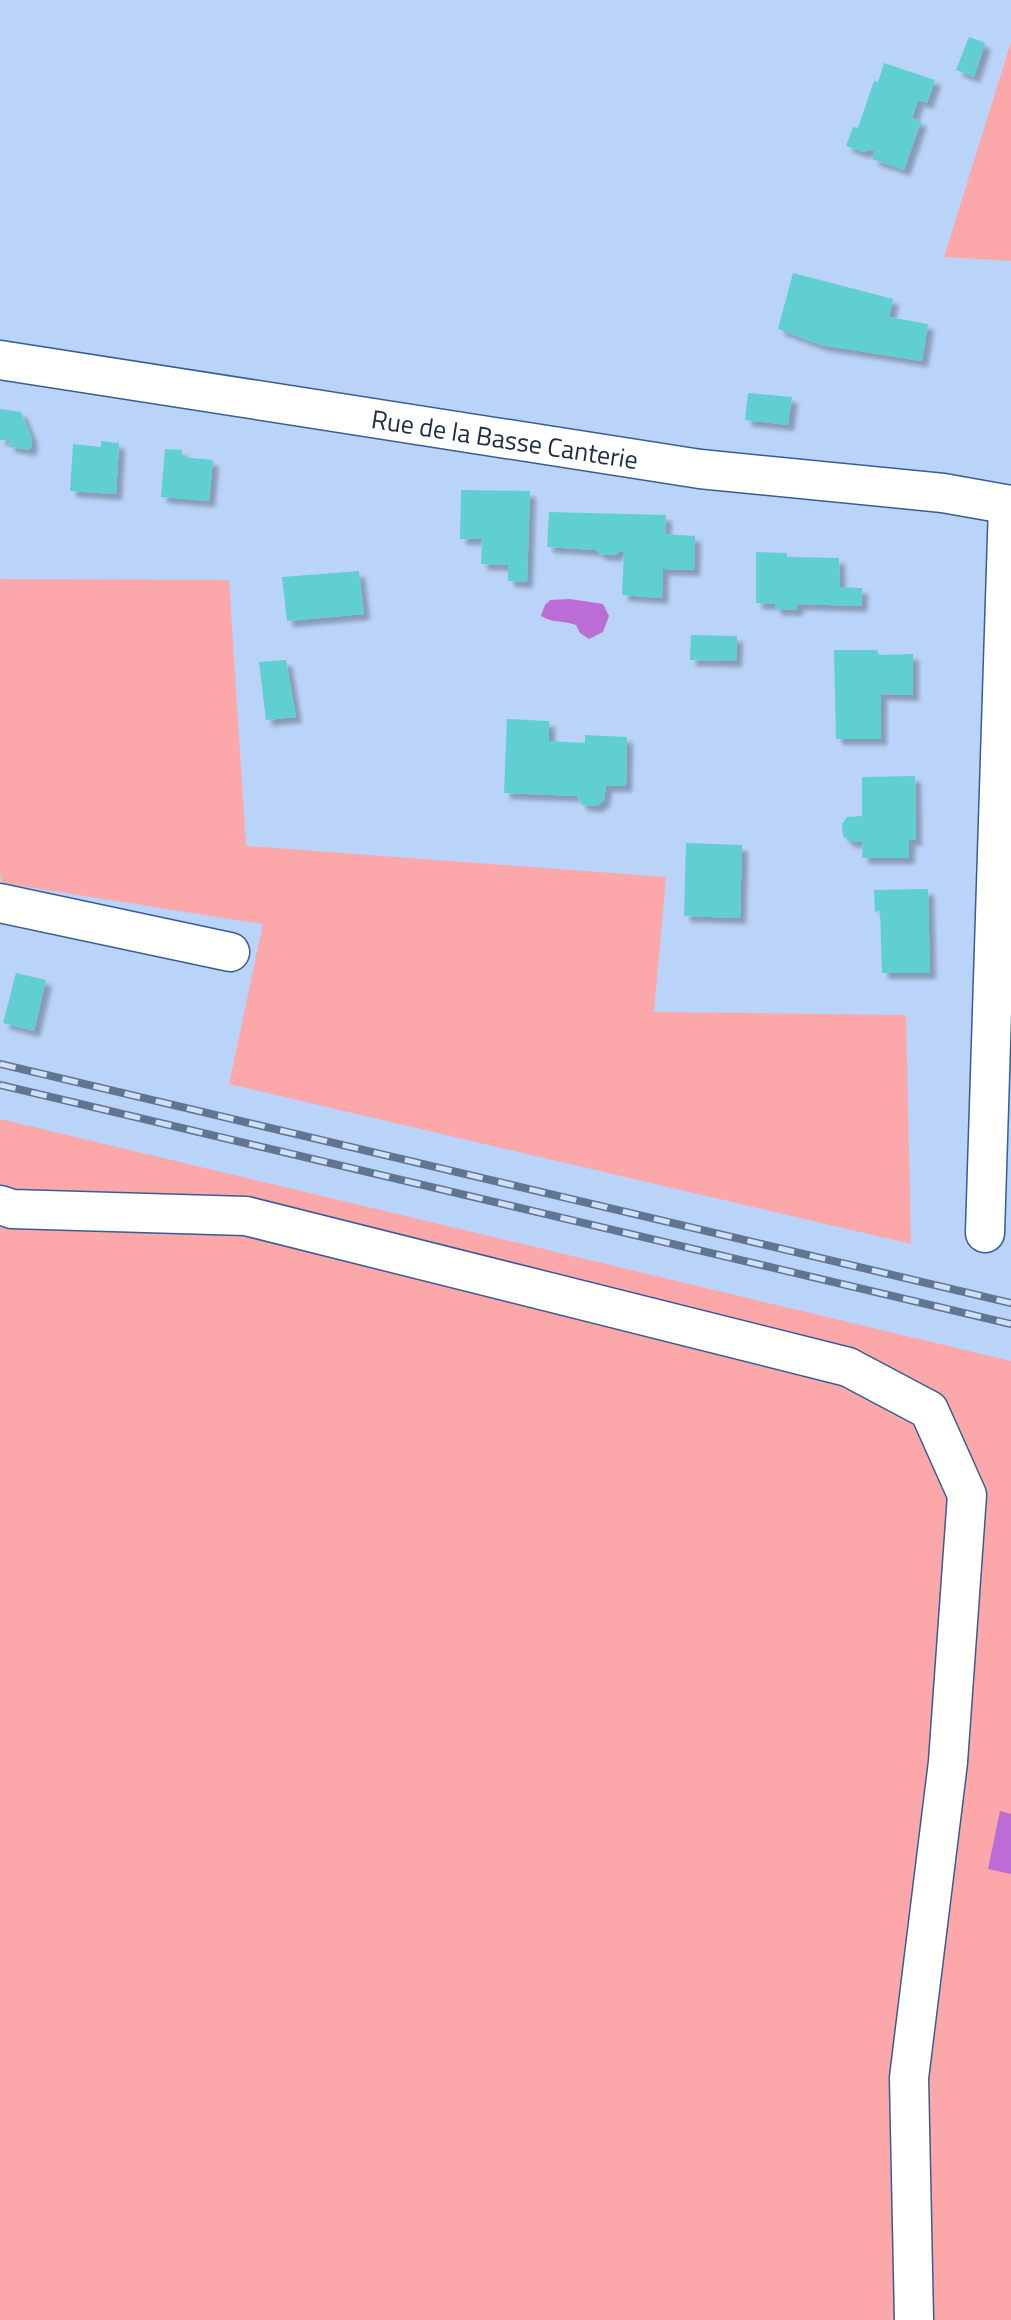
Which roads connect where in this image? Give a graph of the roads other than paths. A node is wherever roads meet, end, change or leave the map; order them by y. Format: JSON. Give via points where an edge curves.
{"nodes":[{"id":1,"x":0,"y":360,"type":"edge"},
{"id":2,"x":1009,"y":505,"type":"edge"},
{"id":3,"x":0,"y":903,"type":"edge"},
{"id":4,"x":230,"y":952,"type":"dead end"},
{"id":5,"x":0,"y":1205,"type":"edge"},
{"id":6,"x":985,"y":1233,"type":"dead end"},
{"id":7,"x":914,"y":2320,"type":"edge"}],
"edges":[{"from":1,"to":2,"type":"street","name":"Rue de la Basse Canterie","via":[[700,468],[943,493]]},
{"from":2,"to":6,"type":"street"},
{"from":3,"to":4,"type":"street"},
{"from":5,"to":7,"type":"street","via":[[246,1216],[848,1367],[929,1410],[967,1495],[948,1762],[909,2078]]}]}
